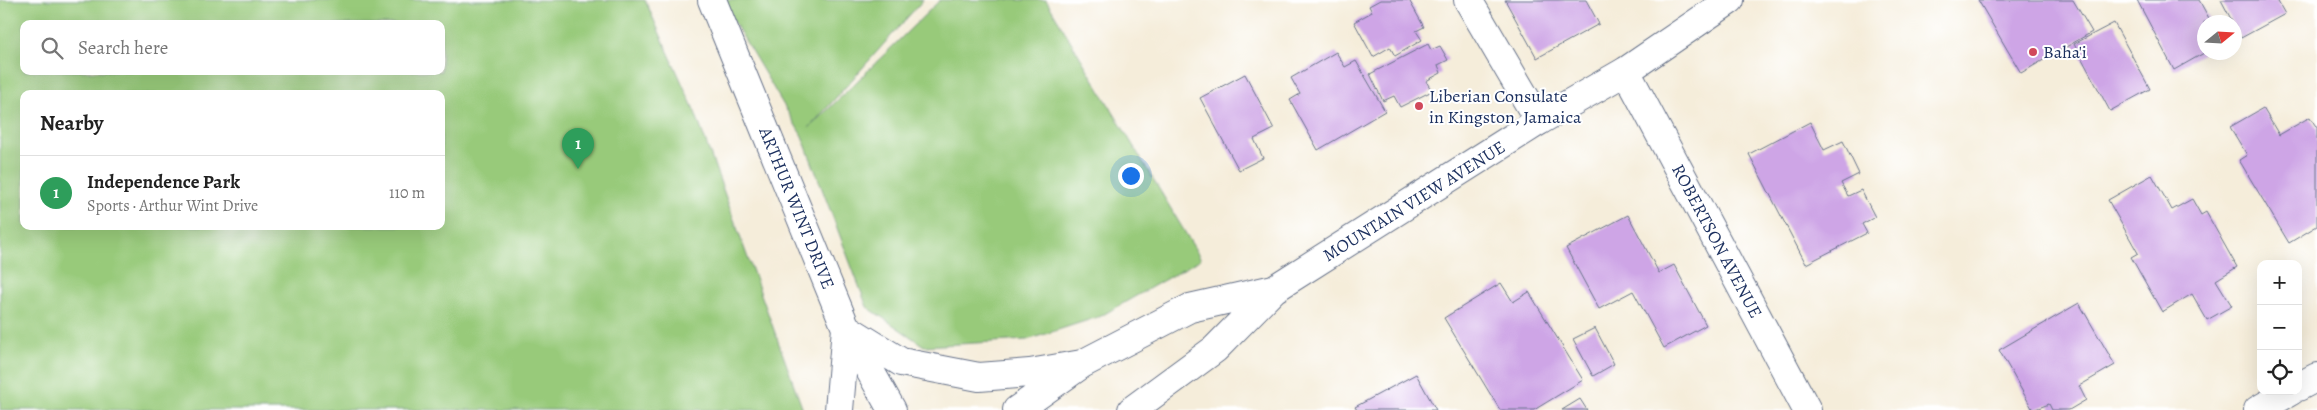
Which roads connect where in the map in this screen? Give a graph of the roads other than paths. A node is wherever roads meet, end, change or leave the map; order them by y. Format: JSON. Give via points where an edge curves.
{"nodes":[{"id":1,"x":712,"y":0,"type":"edge"},
{"id":2,"x":1468,"y":0,"type":"edge"},
{"id":3,"x":1730,"y":0,"type":"edge"},
{"id":4,"x":1626,"y":71,"type":"junction"},
{"id":5,"x":1540,"y":121,"type":"junction"},
{"id":6,"x":1274,"y":289,"type":"junction"},
{"id":7,"x":846,"y":328,"type":"junction"},
{"id":8,"x":1082,"y":364,"type":"junction"},
{"id":9,"x":2317,"y":377,"type":"edge"},
{"id":10,"x":2302,"y":385,"type":"edge"},
{"id":11,"x":2284,"y":395,"type":"edge"},
{"id":12,"x":839,"y":410,"type":"edge"},
{"id":13,"x":892,"y":410,"type":"edge"},
{"id":14,"x":1017,"y":410,"type":"edge"},
{"id":15,"x":1132,"y":410,"type":"edge"},
{"id":16,"x":1807,"y":410,"type":"edge"},
{"id":17,"x":2258,"y":410,"type":"edge"}],
"edges":[{"from":1,"to":7,"type":"main road","name":"ARTHUR WINT DRIVE"},
{"from":2,"to":5,"type":"main road"},
{"from":3,"to":4,"type":"main road","name":"MOUNTAIN VIEW AVENUE"},
{"from":4,"to":5,"type":"main road","name":"MOUNTAIN VIEW AVENUE"},
{"from":4,"to":16,"type":"main road","name":"ROBERTSON AVENUE"},
{"from":5,"to":6,"type":"main road","name":"MOUNTAIN VIEW AVENUE"},
{"from":6,"to":8,"type":"main road","name":"MOUNTAIN VIEW AVENUE","via":[[1190,308]]},
{"from":6,"to":15,"type":"main road","name":"MOUNTAIN VIEW AVENUE","via":[[1214,349]]},
{"from":7,"to":8,"type":"main road","via":[[901,362],[979,377]]},
{"from":7,"to":12,"type":"main road"},
{"from":7,"to":13,"type":"main road","name":"ARTHUR WINT DRIVE"},
{"from":8,"to":14,"type":"main road","name":"MOUNTAIN VIEW AVENUE"},
{"from":9,"to":10,"type":"main road"},
{"from":11,"to":17,"type":"main road"}]}
